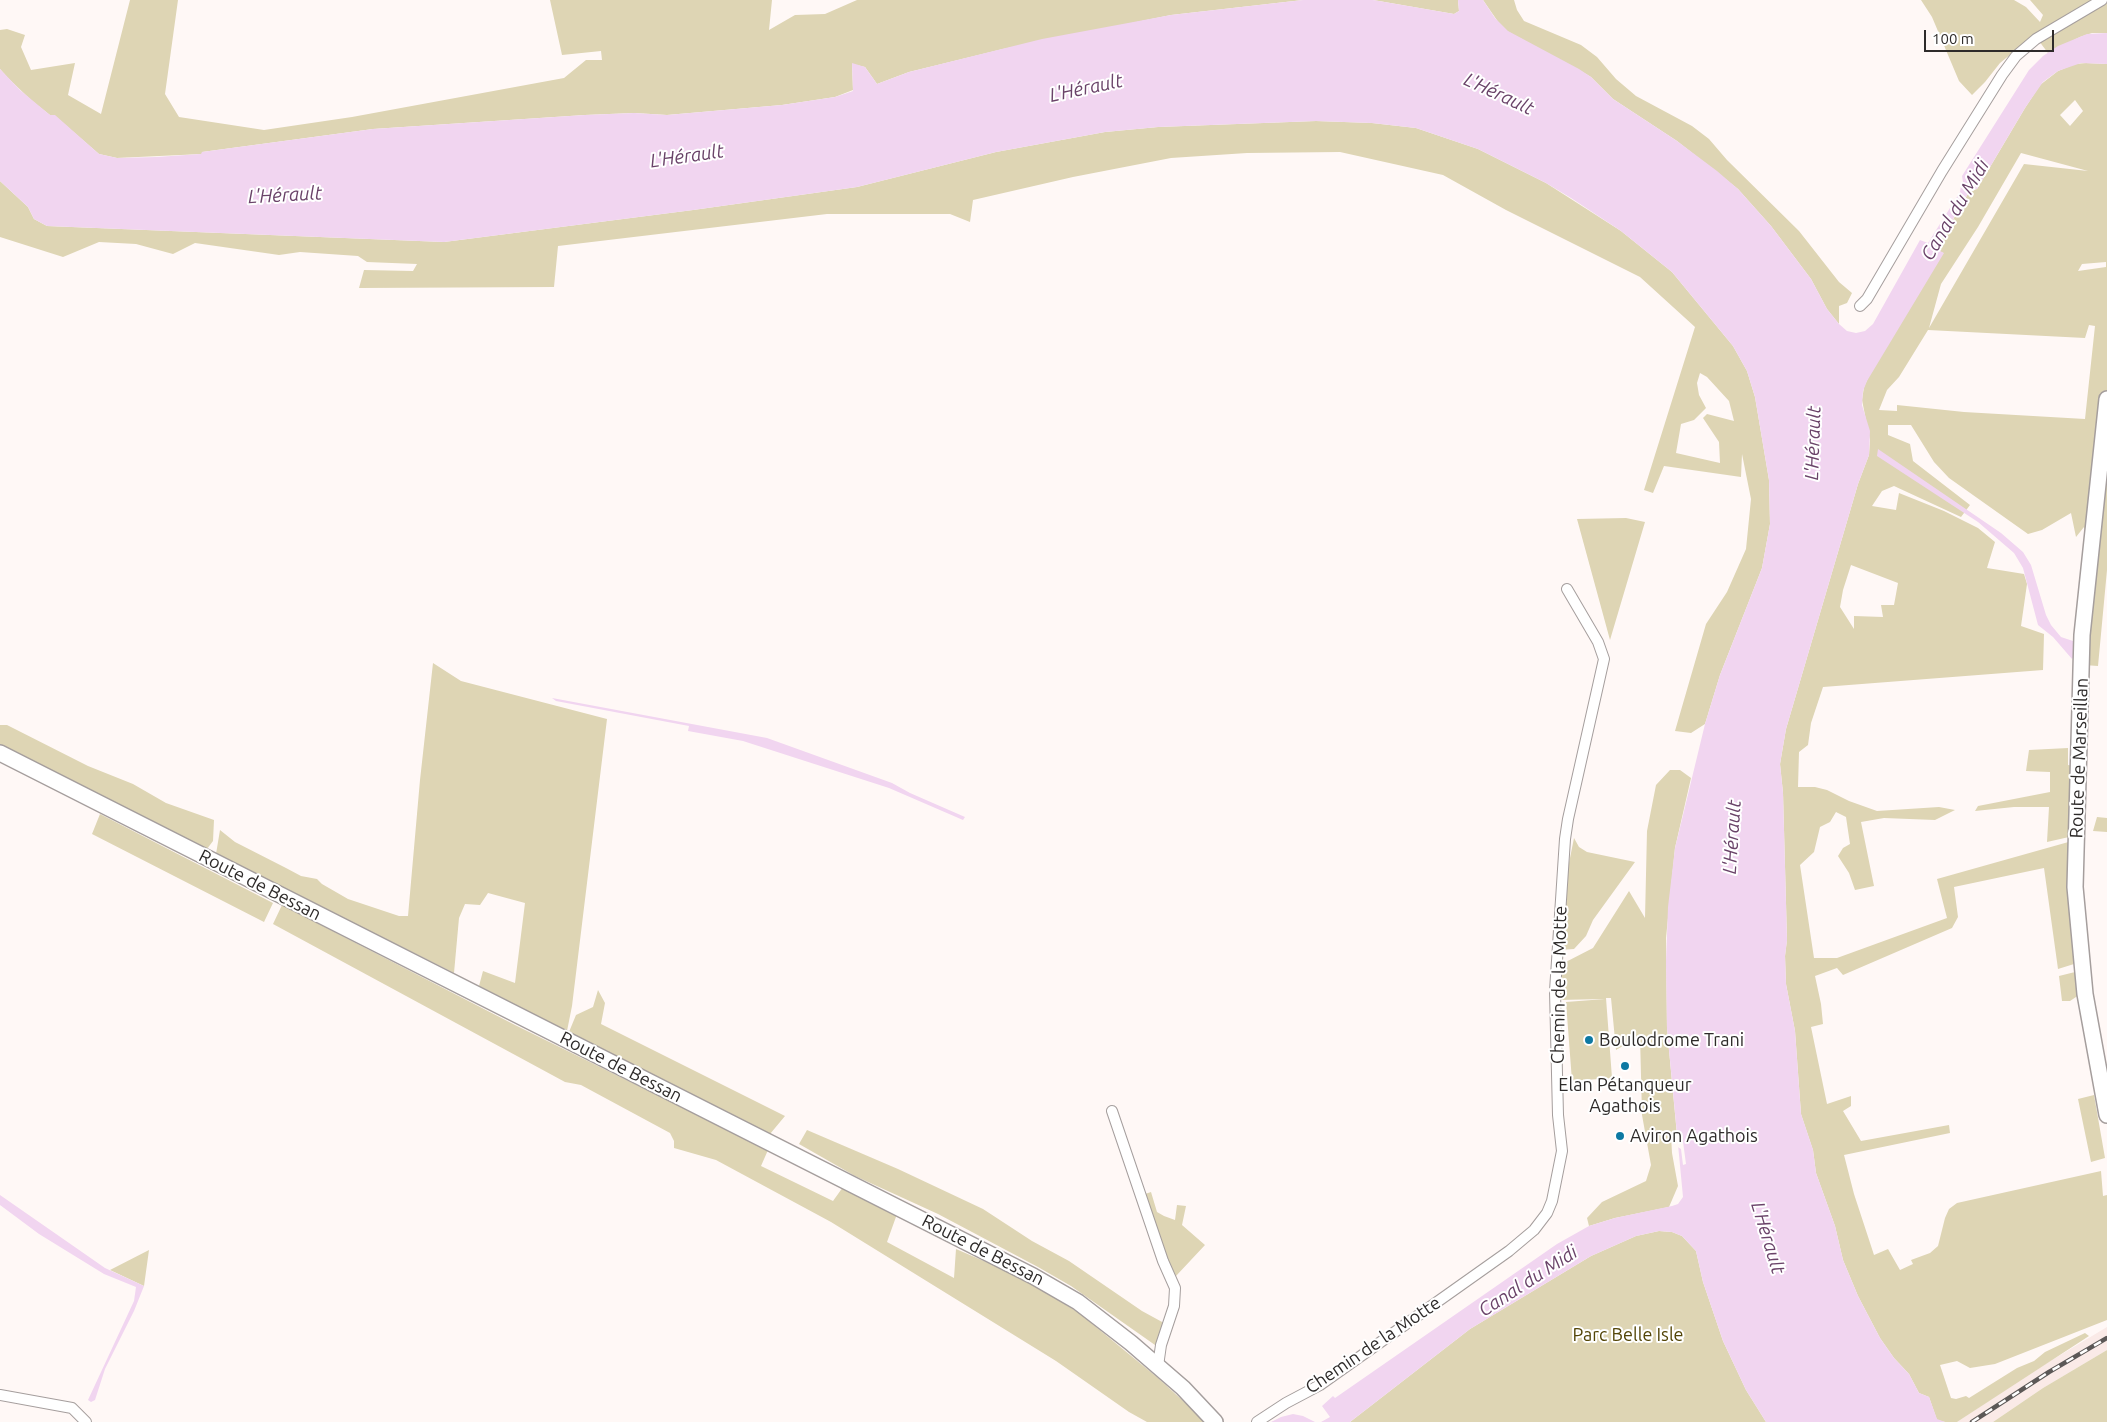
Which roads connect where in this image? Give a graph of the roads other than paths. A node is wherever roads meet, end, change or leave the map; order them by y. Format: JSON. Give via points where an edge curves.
{"nodes":[{"id":1,"x":2102,"y":0,"type":"edge"},
{"id":2,"x":1860,"y":306,"type":"dead end"},
{"id":3,"x":2107,"y":399,"type":"edge"},
{"id":4,"x":1567,"y":589,"type":"dead end"},
{"id":5,"x":0,"y":753,"type":"edge"},
{"id":6,"x":1112,"y":1111,"type":"dead end"},
{"id":7,"x":2107,"y":1116,"type":"edge"},
{"id":8,"x":1155,"y":1363,"type":"junction"},
{"id":9,"x":0,"y":1395,"type":"edge"},
{"id":10,"x":86,"y":1422,"type":"edge"},
{"id":11,"x":1215,"y":1422,"type":"edge"},
{"id":12,"x":1257,"y":1422,"type":"edge"}],
"edges":[{"from":1,"to":2,"type":"street","via":[[2036,39],[2016,56]]},
{"from":3,"to":7,"type":"main road","name":"Route de Marseillan","via":[[2082,635],[2075,887],[2085,994]]},
{"from":4,"to":12,"type":"street","name":"Chemin de la Motte","via":[[1598,642],[1604,659],[1565,839],[1555,992],[1562,1151],[1552,1201],[1534,1230],[1509,1251],[1320,1384]]},
{"from":5,"to":8,"type":"main road","name":"Route de Bessan","via":[[1056,1288],[1104,1321]]},
{"from":6,"to":8,"type":"street","via":[[1175,1288],[1174,1306]]},
{"from":8,"to":11,"type":"main road","name":"Route de Bessan"},
{"from":9,"to":10,"type":"street","via":[[72,1408]]}]}
